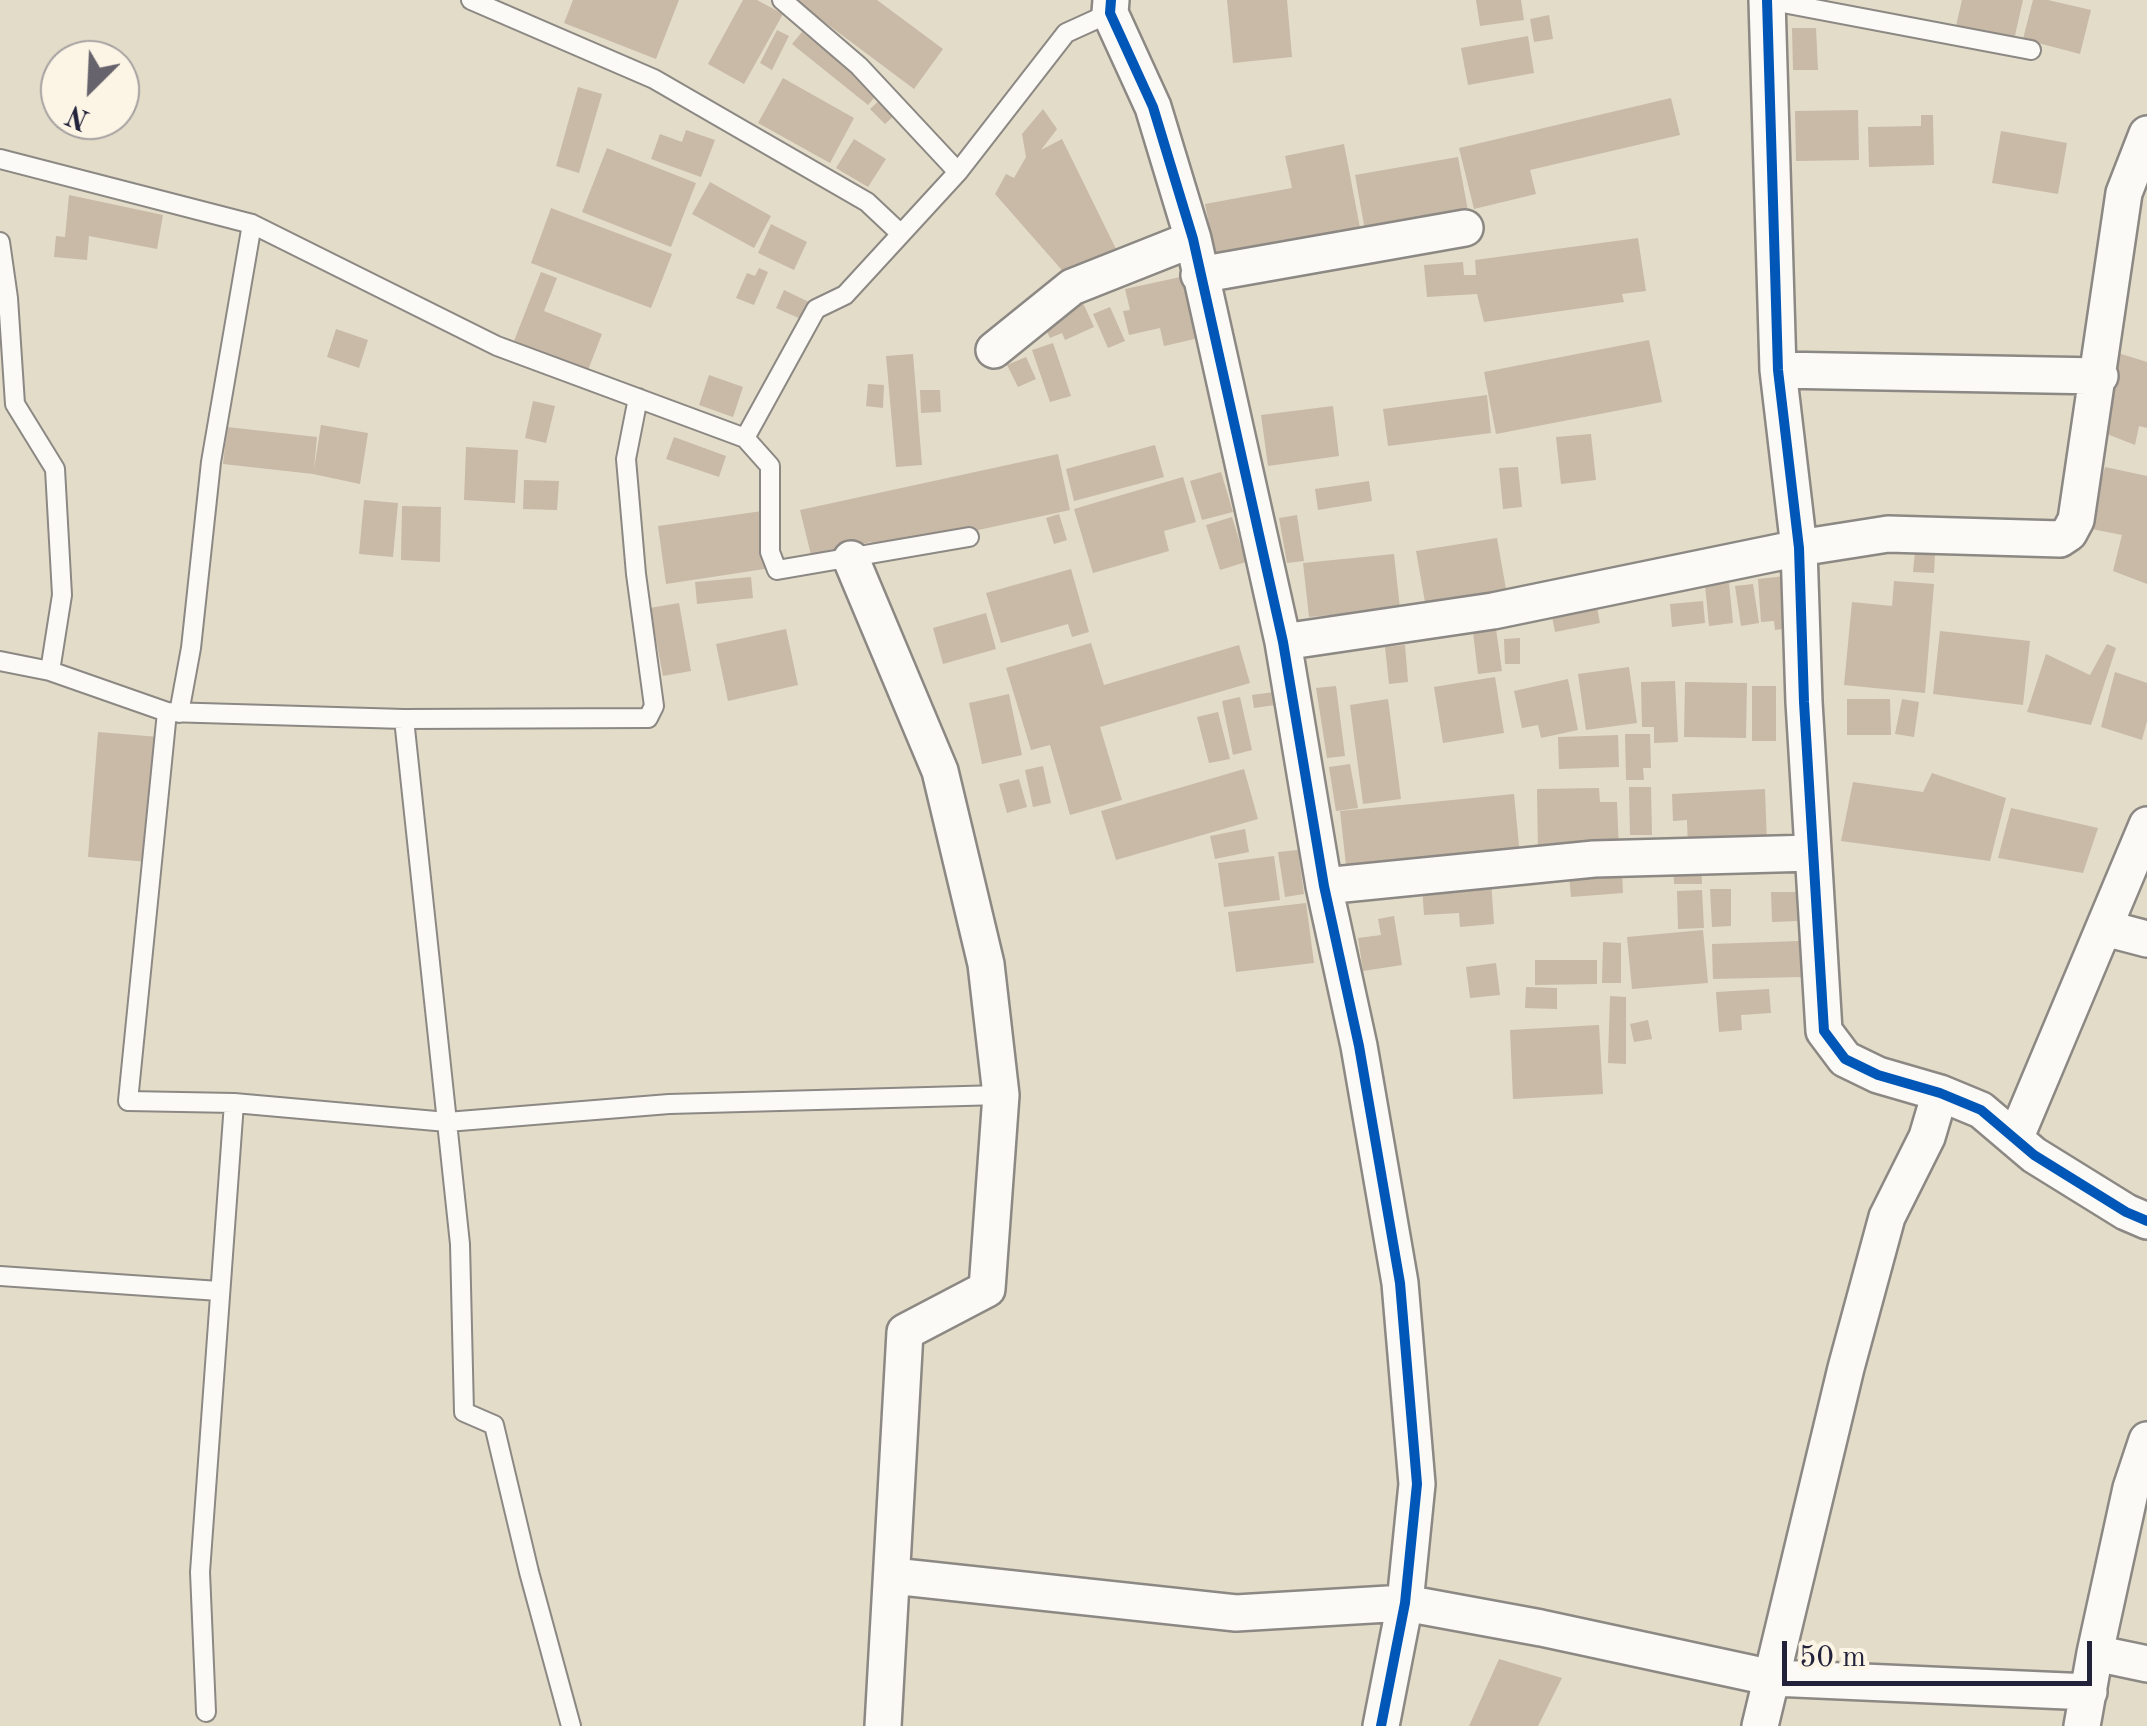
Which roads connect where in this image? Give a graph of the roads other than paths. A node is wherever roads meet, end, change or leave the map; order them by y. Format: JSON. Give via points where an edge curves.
{"nodes":[{"id":1,"x":470,"y":0,"type":"edge"},
{"id":2,"x":782,"y":0,"type":"edge"},
{"id":3,"x":1768,"y":0,"type":"edge"},
{"id":4,"x":1110,"y":7,"type":"edge"},
{"id":5,"x":2031,"y":50,"type":"dead end"},
{"id":6,"x":2147,"y":134,"type":"edge"},
{"id":7,"x":0,"y":159,"type":"edge"},
{"id":8,"x":958,"y":172,"type":"junction"},
{"id":9,"x":252,"y":224,"type":"junction"},
{"id":10,"x":1465,"y":228,"type":"dead end"},
{"id":11,"x":901,"y":234,"type":"junction"},
{"id":12,"x":1193,"y":239,"type":"junction"},
{"id":13,"x":0,"y":242,"type":"edge"},
{"id":14,"x":1199,"y":275,"type":"junction"},
{"id":15,"x":994,"y":350,"type":"dead end"},
{"id":16,"x":1778,"y":370,"type":"junction"},
{"id":17,"x":2100,"y":376,"type":"junction"},
{"id":18,"x":638,"y":398,"type":"junction"},
{"id":19,"x":746,"y":438,"type":"junction"},
{"id":20,"x":968,"y":536,"type":"dead end"},
{"id":21,"x":1799,"y":548,"type":"junction"},
{"id":22,"x":851,"y":560,"type":"junction"},
{"id":23,"x":1283,"y":642,"type":"junction"},
{"id":24,"x":0,"y":661,"type":"edge"},
{"id":25,"x":50,"y":672,"type":"junction"},
{"id":26,"x":173,"y":712,"type":"junction"},
{"id":27,"x":404,"y":720,"type":"junction"},
{"id":28,"x":2147,"y":825,"type":"edge"},
{"id":29,"x":1814,"y":853,"type":"junction"},
{"id":30,"x":1324,"y":886,"type":"junction"},
{"id":31,"x":2105,"y":928,"type":"junction"},
{"id":32,"x":2147,"y":939,"type":"edge"},
{"id":33,"x":1940,"y":1092,"type":"junction"},
{"id":34,"x":1001,"y":1096,"type":"junction"},
{"id":35,"x":234,"y":1103,"type":"junction"},
{"id":36,"x":447,"y":1122,"type":"junction"},
{"id":37,"x":2015,"y":1139,"type":"junction"},
{"id":38,"x":2147,"y":1222,"type":"edge"},
{"id":39,"x":0,"y":1276,"type":"edge"},
{"id":40,"x":218,"y":1291,"type":"junction"},
{"id":41,"x":2147,"y":1440,"type":"edge"},
{"id":42,"x":893,"y":1576,"type":"junction"},
{"id":43,"x":1405,"y":1603,"type":"junction"},
{"id":44,"x":2094,"y":1653,"type":"junction"},
{"id":45,"x":2147,"y":1664,"type":"edge"},
{"id":46,"x":1772,"y":1678,"type":"junction"},
{"id":47,"x":2086,"y":1709,"type":"edge"},
{"id":48,"x":206,"y":1712,"type":"dead end"},
{"id":49,"x":571,"y":1726,"type":"edge"},
{"id":50,"x":883,"y":1726,"type":"edge"},
{"id":51,"x":1380,"y":1726,"type":"edge"},
{"id":52,"x":1760,"y":1726,"type":"edge"}],
"edges":[{"from":1,"to":11,"type":"lane","via":[[654,79],[867,202]]},
{"from":2,"to":8,"type":"lane","via":[[859,66]]},
{"from":3,"to":5,"type":"lane"},
{"from":3,"to":16,"type":"street"},
{"from":4,"to":8,"type":"lane","via":[[1066,32]]},
{"from":4,"to":12,"type":"street","via":[[1153,106]]},
{"from":6,"to":17,"type":"street","via":[[2124,193]]},
{"from":7,"to":9,"type":"lane"},
{"from":8,"to":11,"type":"lane"},
{"from":9,"to":18,"type":"lane","via":[[496,346]]},
{"from":9,"to":26,"type":"lane","via":[[211,462],[191,648]]},
{"from":10,"to":14,"type":"street"},
{"from":11,"to":19,"type":"lane","via":[[845,294],[816,309]]},
{"from":12,"to":14,"type":"street"},
{"from":12,"to":15,"type":"street","via":[[1072,287]]},
{"from":13,"to":25,"type":"lane","via":[[14,404],[55,469],[62,595]]},
{"from":14,"to":23,"type":"street"},
{"from":16,"to":17,"type":"street"},
{"from":16,"to":21,"type":"street"},
{"from":17,"to":21,"type":"street","via":[[2076,520],[2060,539],[1888,534]]},
{"from":18,"to":19,"type":"lane"},
{"from":18,"to":27,"type":"lane","via":[[626,459],[654,706],[648,718]]},
{"from":19,"to":22,"type":"lane","via":[[770,466],[770,552],[777,570]]},
{"from":20,"to":22,"type":"lane"},
{"from":21,"to":23,"type":"street","via":[[1493,612]]},
{"from":21,"to":29,"type":"street"},
{"from":22,"to":34,"type":"street","via":[[940,771],[986,964]]},
{"from":23,"to":30,"type":"street"},
{"from":24,"to":25,"type":"lane"},
{"from":25,"to":26,"type":"lane"},
{"from":26,"to":27,"type":"lane"},
{"from":26,"to":35,"type":"lane","via":[[128,1100]]},
{"from":27,"to":36,"type":"lane"},
{"from":28,"to":31,"type":"street"},
{"from":29,"to":30,"type":"street","via":[[1594,858]]},
{"from":29,"to":33,"type":"street","via":[[1824,1030],[1845,1059]]},
{"from":30,"to":43,"type":"street","via":[[1400,1283],[1418,1484]]},
{"from":31,"to":32,"type":"street"},
{"from":31,"to":37,"type":"street"},
{"from":33,"to":37,"type":"street","via":[[1981,1110]]},
{"from":33,"to":46,"type":"street","via":[[1927,1137],[1887,1217]]},
{"from":34,"to":36,"type":"lane","via":[[669,1104]]},
{"from":34,"to":42,"type":"street","via":[[986,1289],[904,1332]]},
{"from":35,"to":36,"type":"lane"},
{"from":35,"to":40,"type":"lane"},
{"from":36,"to":49,"type":"lane","via":[[460,1244],[464,1412],[494,1425]]},
{"from":37,"to":38,"type":"street"},
{"from":39,"to":40,"type":"lane"},
{"from":40,"to":48,"type":"lane","via":[[200,1572]]},
{"from":41,"to":44,"type":"street"},
{"from":42,"to":43,"type":"street","via":[[1236,1613]]},
{"from":42,"to":50,"type":"street"},
{"from":43,"to":46,"type":"street"},
{"from":43,"to":51,"type":"street"},
{"from":44,"to":45,"type":"street"},
{"from":44,"to":47,"type":"street"},
{"from":46,"to":47,"type":"street"},
{"from":46,"to":52,"type":"street"}]}
